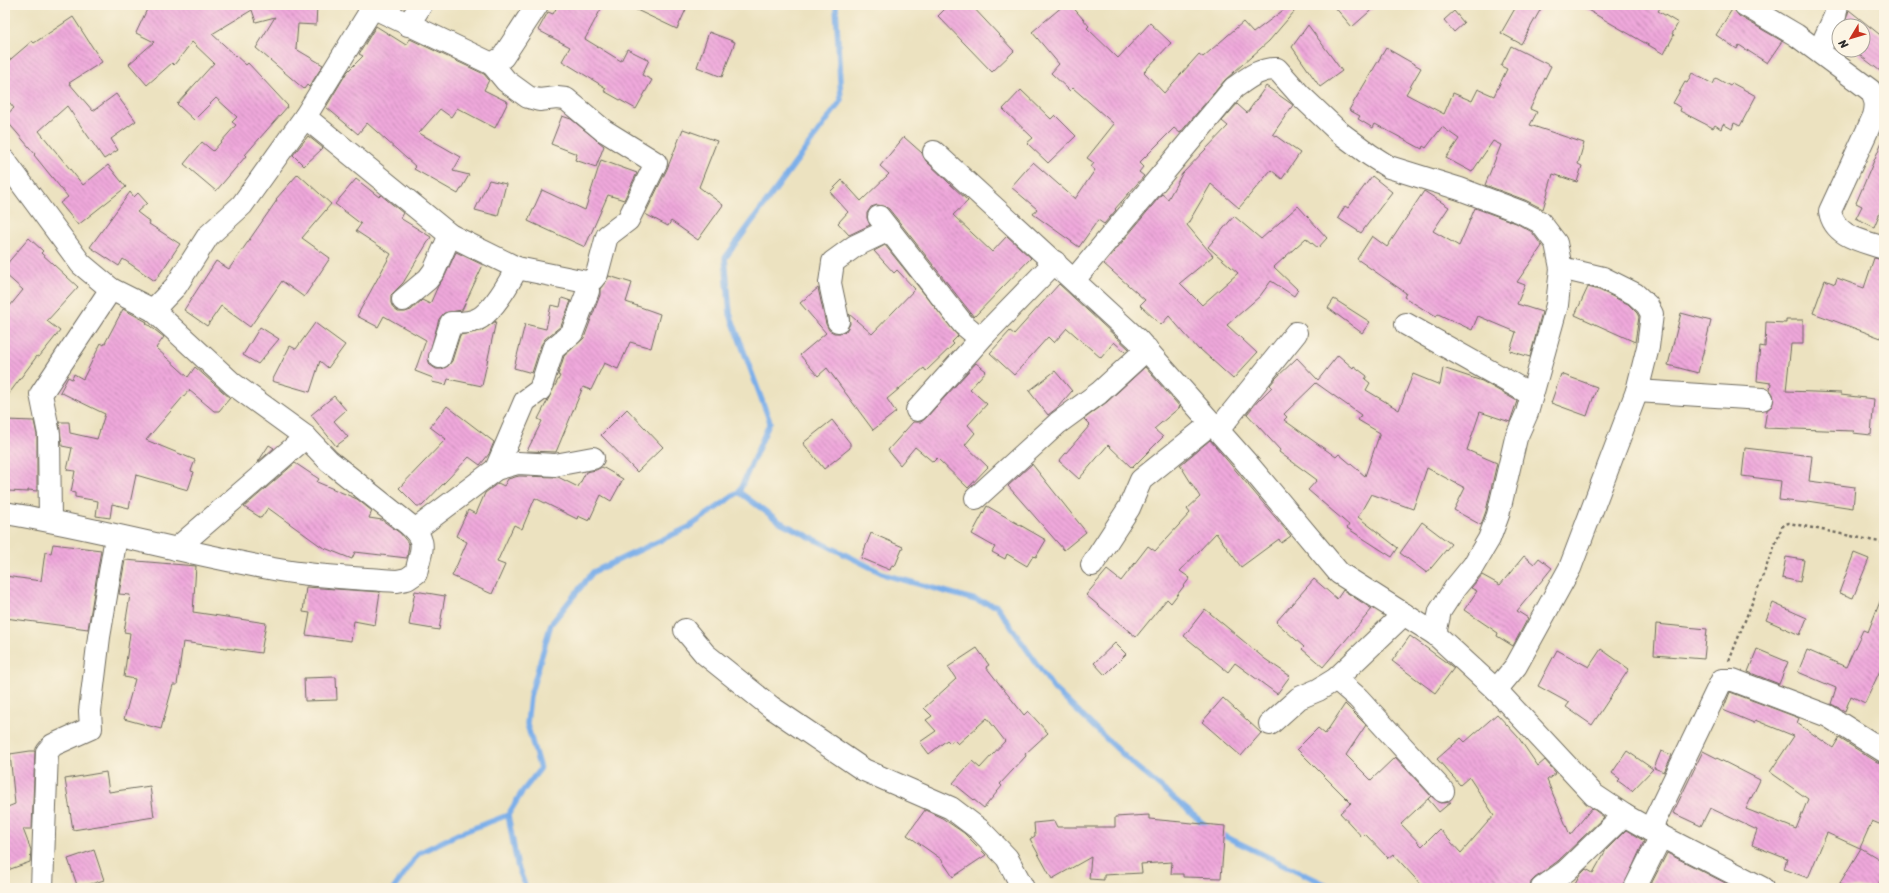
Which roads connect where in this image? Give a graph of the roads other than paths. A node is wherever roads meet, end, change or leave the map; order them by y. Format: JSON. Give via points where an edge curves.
{"nodes":[{"id":1,"x":421,"y":5,"type":"edge"},
{"id":2,"x":537,"y":5,"type":"edge"},
{"id":3,"x":1745,"y":5,"type":"edge"},
{"id":4,"x":1837,"y":5,"type":"edge"},
{"id":5,"x":371,"y":6,"type":"edge"},
{"id":6,"x":408,"y":25,"type":"junction"},
{"id":7,"x":1819,"y":51,"type":"junction"},
{"id":8,"x":492,"y":64,"type":"junction"},
{"id":9,"x":305,"y":117,"type":"junction"},
{"id":10,"x":934,"y":152,"type":"dead end"},
{"id":11,"x":6,"y":167,"type":"edge"},
{"id":12,"x":450,"y":235,"type":"junction"},
{"id":13,"x":1884,"y":248,"type":"edge"},
{"id":14,"x":1055,"y":262,"type":"junction"},
{"id":15,"x":517,"y":268,"type":"junction"},
{"id":16,"x":1562,"y":268,"type":"junction"},
{"id":17,"x":1074,"y":280,"type":"junction"},
{"id":18,"x":586,"y":282,"type":"junction"},
{"id":19,"x":111,"y":288,"type":"junction"},
{"id":20,"x":403,"y":300,"type":"dead end"},
{"id":21,"x":153,"y":310,"type":"junction"},
{"id":22,"x":838,"y":321,"type":"dead end"},
{"id":23,"x":1406,"y":324,"type":"dead end"},
{"id":24,"x":1296,"y":333,"type":"dead end"},
{"id":25,"x":985,"y":334,"type":"junction"},
{"id":26,"x":1147,"y":349,"type":"junction"},
{"id":27,"x":440,"y":357,"type":"dead end"},
{"id":28,"x":1637,"y":391,"type":"junction"},
{"id":29,"x":1532,"y":395,"type":"junction"},
{"id":30,"x":1762,"y":399,"type":"dead end"},
{"id":31,"x":917,"y":410,"type":"dead end"},
{"id":32,"x":1215,"y":426,"type":"junction"},
{"id":33,"x":306,"y":437,"type":"junction"},
{"id":34,"x":593,"y":458,"type":"dead end"},
{"id":35,"x":496,"y":469,"type":"junction"},
{"id":36,"x":976,"y":498,"type":"dead end"},
{"id":37,"x":5,"y":513,"type":"edge"},
{"id":38,"x":50,"y":520,"type":"junction"},
{"id":39,"x":415,"y":530,"type":"junction"},
{"id":40,"x":116,"y":536,"type":"junction"},
{"id":41,"x":176,"y":549,"type":"junction"},
{"id":42,"x":1092,"y":565,"type":"dead end"},
{"id":43,"x":1404,"y":614,"type":"junction"},
{"id":44,"x":685,"y":630,"type":"dead end"},
{"id":45,"x":1435,"y":634,"type":"junction"},
{"id":46,"x":1336,"y":679,"type":"junction"},
{"id":47,"x":1496,"y":690,"type":"junction"},
{"id":48,"x":1270,"y":724,"type":"dead end"},
{"id":49,"x":1884,"y":751,"type":"edge"},
{"id":50,"x":1442,"y":791,"type":"dead end"},
{"id":51,"x":1624,"y":815,"type":"junction"},
{"id":52,"x":1655,"y":833,"type":"junction"},
{"id":53,"x":42,"y":888,"type":"edge"},
{"id":54,"x":1023,"y":888,"type":"edge"},
{"id":55,"x":1542,"y":888,"type":"edge"},
{"id":56,"x":1635,"y":888,"type":"edge"},
{"id":57,"x":1762,"y":888,"type":"edge"}],
"edges":[{"from":1,"to":6,"type":"street"},
{"from":2,"to":8,"type":"street","via":[[503,57]]},
{"from":3,"to":7,"type":"street"},
{"from":4,"to":7,"type":"street","via":[[1835,16]]},
{"from":5,"to":6,"type":"street"},
{"from":5,"to":9,"type":"street"},
{"from":6,"to":8,"type":"street"},
{"from":7,"to":13,"type":"street","via":[[1870,90],[1877,105],[1830,211],[1831,220],[1839,231]]},
{"from":8,"to":18,"type":"street","via":[[506,81],[528,97],[539,100],[566,99],[604,130],[656,163],[628,220],[608,236],[597,274]]},
{"from":9,"to":12,"type":"street"},
{"from":9,"to":21,"type":"street","via":[[242,205],[208,236],[176,286]]},
{"from":10,"to":14,"type":"street"},
{"from":11,"to":19,"type":"street","via":[[81,264]]},
{"from":12,"to":15,"type":"street"},
{"from":12,"to":20,"type":"street","via":[[434,271]]},
{"from":14,"to":17,"type":"street"},
{"from":14,"to":25,"type":"street"},
{"from":15,"to":18,"type":"street"},
{"from":15,"to":27,"type":"street","via":[[508,285],[484,315],[468,322],[451,323]]},
{"from":16,"to":17,"type":"street","via":[[1556,242],[1540,222],[1460,189],[1389,166],[1339,132],[1277,69],[1270,68],[1261,70],[1234,88]]},
{"from":16,"to":28,"type":"street","via":[[1603,278],[1635,294],[1647,305],[1652,314],[1648,347]]},
{"from":16,"to":29,"type":"street","via":[[1558,305]]},
{"from":17,"to":26,"type":"street"},
{"from":18,"to":35,"type":"street","via":[[588,291],[572,333],[553,349],[540,390],[525,401]]},
{"from":19,"to":21,"type":"street"},
{"from":19,"to":38,"type":"street","via":[[41,394],[49,434]]},
{"from":21,"to":33,"type":"street","via":[[233,384]]},
{"from":22,"to":25,"type":"street","via":[[830,283],[833,262],[884,223],[963,324],[975,334]]},
{"from":23,"to":29,"type":"street"},
{"from":24,"to":32,"type":"street"},
{"from":25,"to":31,"type":"street"},
{"from":26,"to":32,"type":"street"},
{"from":26,"to":36,"type":"street","via":[[1099,393],[1058,423]]},
{"from":28,"to":30,"type":"street"},
{"from":28,"to":47,"type":"street","via":[[1570,568],[1516,666]]},
{"from":29,"to":45,"type":"street","via":[[1516,438],[1498,515],[1489,539],[1440,611]]},
{"from":32,"to":42,"type":"street","via":[[1141,480],[1129,508]]},
{"from":32,"to":43,"type":"street","via":[[1339,573]]},
{"from":33,"to":39,"type":"street","via":[[329,461]]},
{"from":33,"to":41,"type":"street"},
{"from":34,"to":35,"type":"street","via":[[555,465],[518,463]]},
{"from":35,"to":39,"type":"street"},
{"from":37,"to":38,"type":"street"},
{"from":38,"to":40,"type":"street"},
{"from":39,"to":41,"type":"street","via":[[423,541],[416,573],[407,579],[397,581],[280,570]]},
{"from":40,"to":41,"type":"street"},
{"from":40,"to":53,"type":"street","via":[[99,637],[89,730],[52,745],[47,752]]},
{"from":43,"to":45,"type":"street"},
{"from":43,"to":46,"type":"street"},
{"from":44,"to":54,"type":"street","via":[[705,654],[771,707],[864,770],[951,808],[980,830],[1007,858]]},
{"from":45,"to":47,"type":"street"},
{"from":46,"to":48,"type":"street","via":[[1299,698]]},
{"from":46,"to":50,"type":"street","via":[[1358,698]]},
{"from":47,"to":51,"type":"street","via":[[1594,795]]},
{"from":49,"to":52,"type":"street","via":[[1828,716],[1733,680],[1722,680]]},
{"from":51,"to":52,"type":"street"},
{"from":51,"to":55,"type":"street","via":[[1566,871]]},
{"from":52,"to":56,"type":"street"},
{"from":52,"to":57,"type":"street"}]}
